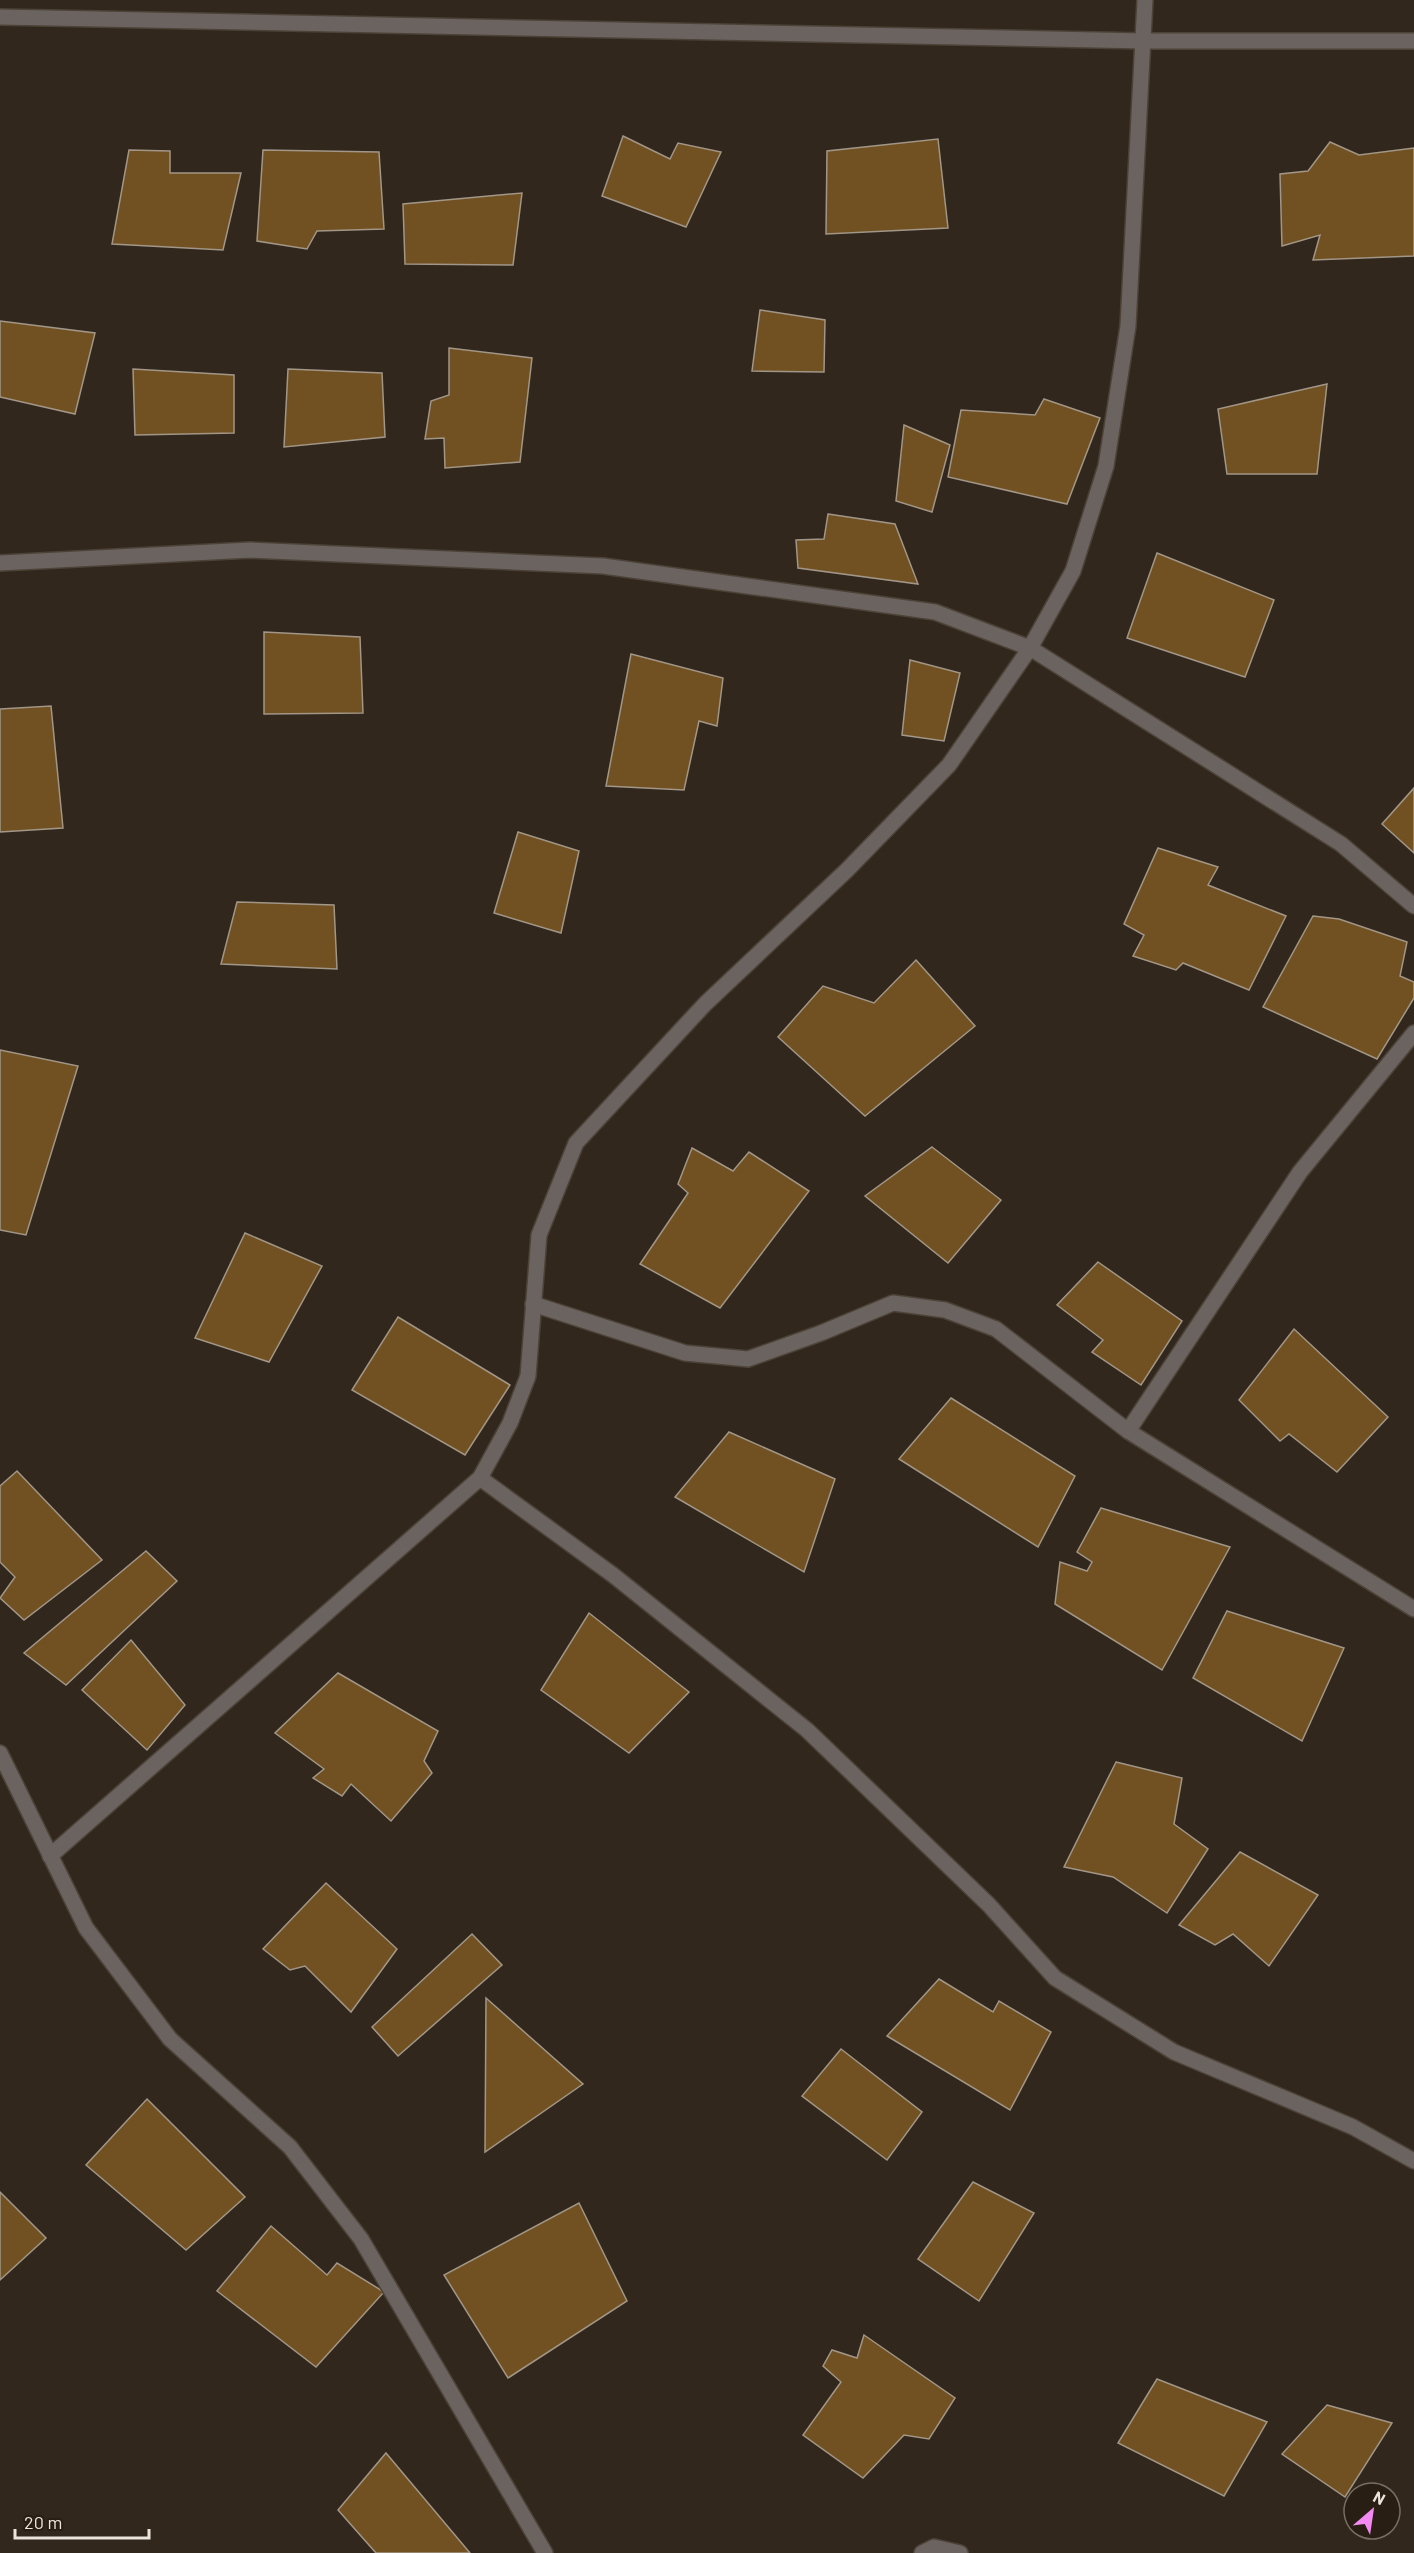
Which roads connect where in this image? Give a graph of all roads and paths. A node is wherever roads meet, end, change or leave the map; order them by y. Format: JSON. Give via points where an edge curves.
{"nodes":[{"id":1,"x":1145,"y":0,"type":"edge"},
{"id":2,"x":0,"y":17,"type":"edge"},
{"id":3,"x":1144,"y":41,"type":"junction"},
{"id":4,"x":1414,"y":41,"type":"edge"},
{"id":5,"x":0,"y":563,"type":"edge"},
{"id":6,"x":1030,"y":648,"type":"junction"},
{"id":7,"x":1414,"y":906,"type":"edge"},
{"id":8,"x":1414,"y":1033,"type":"edge"},
{"id":9,"x":533,"y":1304,"type":"junction"},
{"id":10,"x":1128,"y":1431,"type":"junction"},
{"id":11,"x":480,"y":1478,"type":"junction"},
{"id":12,"x":1414,"y":1609,"type":"edge"},
{"id":13,"x":0,"y":1753,"type":"edge"},
{"id":14,"x":51,"y":1856,"type":"junction"},
{"id":15,"x":1414,"y":2161,"type":"edge"},
{"id":16,"x":544,"y":2553,"type":"edge"},
{"id":17,"x":922,"y":2553,"type":"edge"},
{"id":18,"x":960,"y":2553,"type":"edge"}],
"edges":[{"from":1,"to":3,"type":"street"},
{"from":2,"to":3,"type":"street"},
{"from":3,"to":4,"type":"street"},
{"from":3,"to":6,"type":"street","via":[[1128,326],[1106,466],[1073,571]]},
{"from":5,"to":6,"type":"street","via":[[250,550],[603,566],[935,612]]},
{"from":6,"to":7,"type":"street","via":[[1341,844]]},
{"from":6,"to":9,"type":"street","via":[[949,765],[847,870],[705,1004],[576,1143],[539,1235]]},
{"from":8,"to":10,"type":"street","via":[[1300,1172]]},
{"from":9,"to":10,"type":"street","via":[[685,1353],[748,1359],[893,1304],[945,1310],[996,1329]]},
{"from":9,"to":11,"type":"street","via":[[528,1376],[510,1423]]},
{"from":10,"to":12,"type":"street"},
{"from":11,"to":14,"type":"street"},
{"from":11,"to":15,"type":"street","via":[[613,1575],[807,1730],[990,1905],[1055,1978],[1174,2052],[1353,2127]]},
{"from":13,"to":14,"type":"street"},
{"from":14,"to":16,"type":"street","via":[[86,1928],[170,2039],[290,2147],[361,2239]]},
{"from":17,"to":18,"type":"street","via":[[934,2547]]}]}
